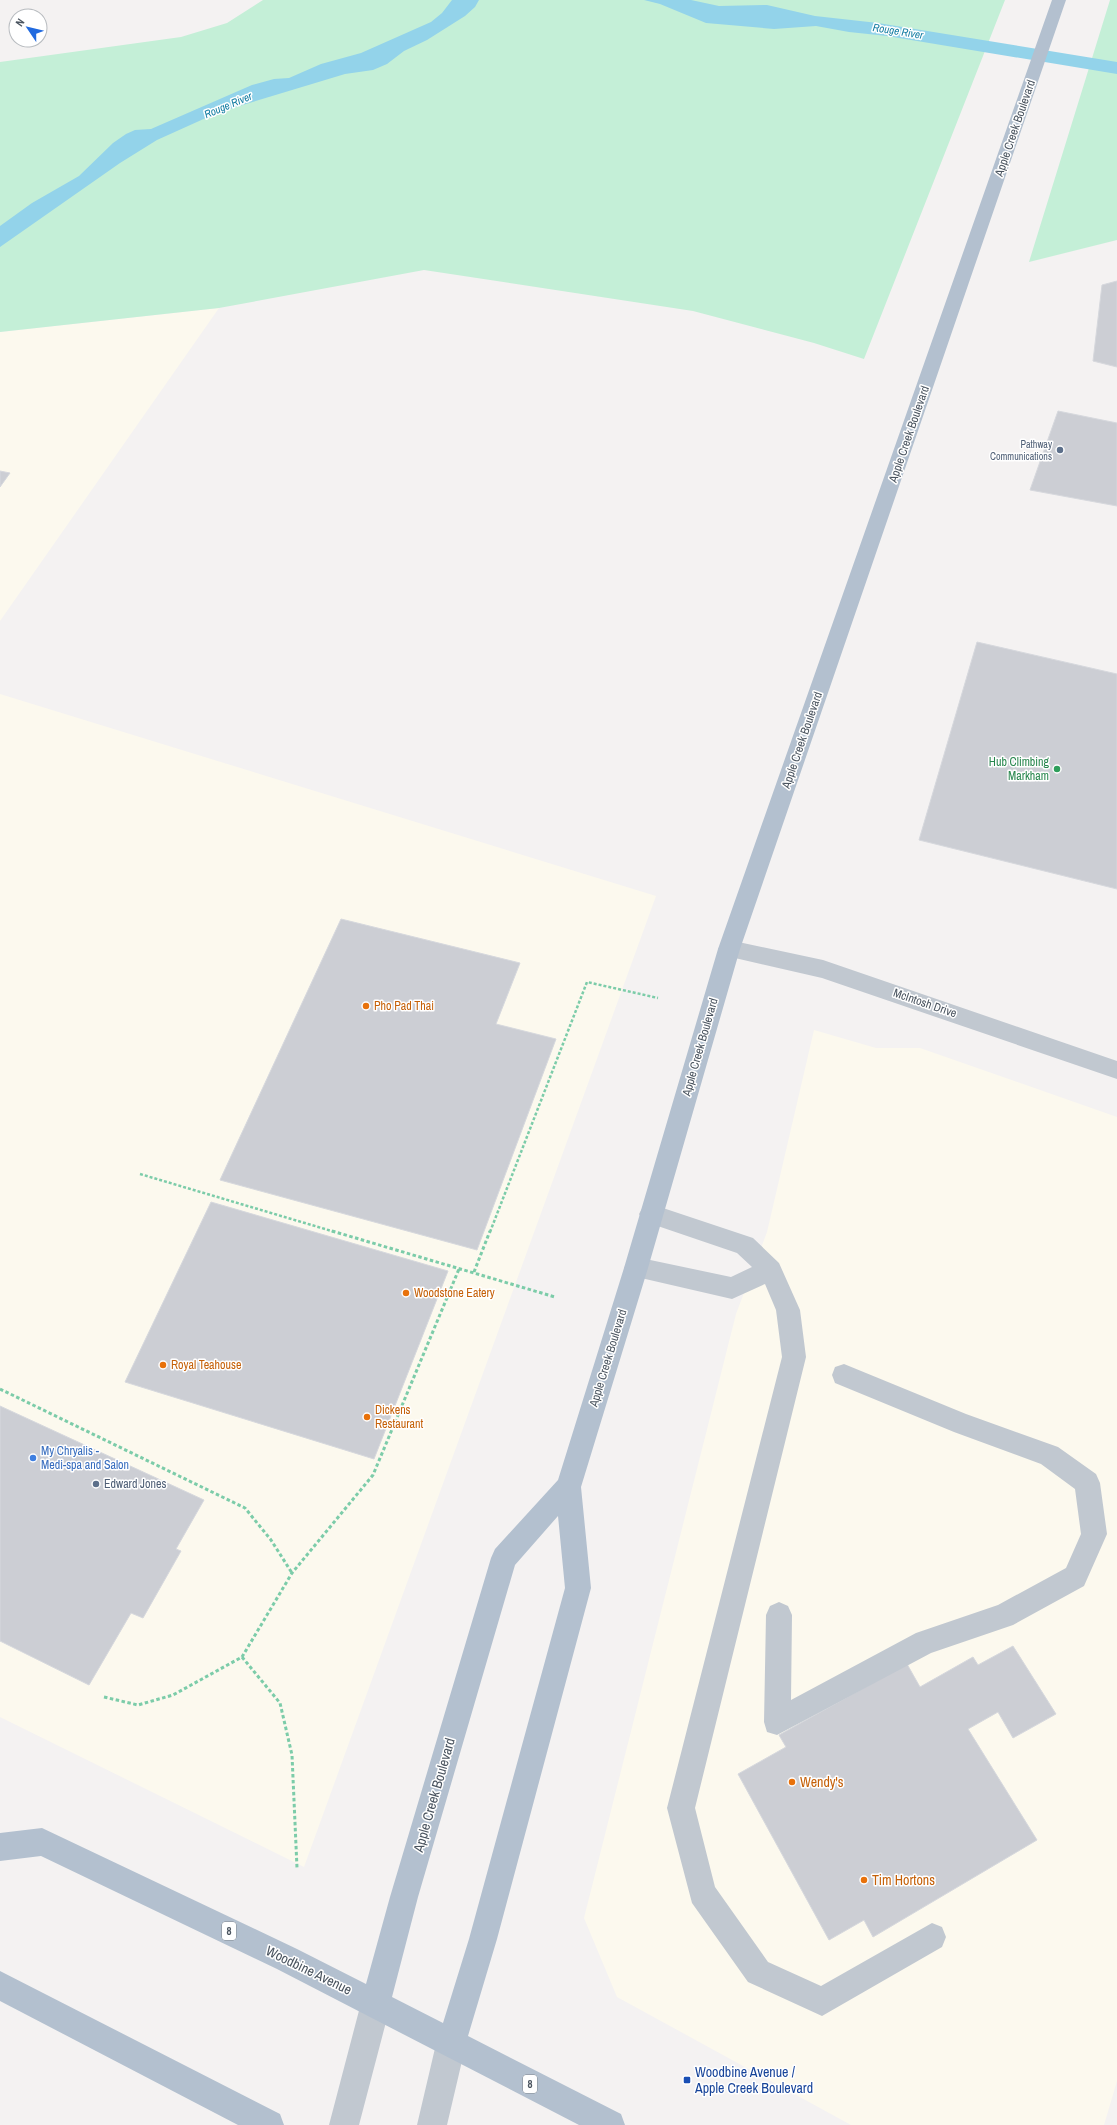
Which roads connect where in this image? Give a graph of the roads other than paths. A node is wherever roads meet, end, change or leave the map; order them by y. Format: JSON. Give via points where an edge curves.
{"nodes":[{"id":1,"x":1057,"y":3,"type":"edge"},
{"id":2,"x":729,"y":949,"type":"junction"},
{"id":3,"x":1117,"y":1070,"type":"edge"},
{"id":4,"x":651,"y":1214,"type":"junction"},
{"id":5,"x":636,"y":1268,"type":"junction"},
{"id":6,"x":771,"y":1270,"type":"junction"},
{"id":7,"x":844,"y":1375,"type":"dead end"},
{"id":8,"x":568,"y":1487,"type":"junction"},
{"id":9,"x":779,"y":1615,"type":"dead end"},
{"id":10,"x":0,"y":1847,"type":"edge"},
{"id":11,"x":932,"y":1937,"type":"dead end"},
{"id":12,"x":0,"y":1985,"type":"edge"},
{"id":13,"x":376,"y":2003,"type":"junction"},
{"id":14,"x":451,"y":2044,"type":"junction"},
{"id":15,"x":269,"y":2125,"type":"edge"},
{"id":16,"x":344,"y":2125,"type":"edge"},
{"id":17,"x":432,"y":2125,"type":"edge"},
{"id":18,"x":610,"y":2125,"type":"edge"}],
"edges":[{"from":1,"to":2,"type":"main road","name":"Apple Creek Boulevard"},
{"from":2,"to":3,"type":"street","name":"McIntosh Drive","via":[[823,969]]},
{"from":2,"to":4,"type":"main road","name":"Apple Creek Boulevard"},
{"from":4,"to":5,"type":"main road","name":"Apple Creek Boulevard"},
{"from":4,"to":6,"type":"street","via":[[745,1245]]},
{"from":5,"to":6,"type":"street","via":[[732,1288]]},
{"from":5,"to":8,"type":"main road","name":"Apple Creek Boulevard"},
{"from":6,"to":11,"type":"street","via":[[788,1310],[794,1357],[681,1808],[702,1893],[758,1972],[822,2001]]},
{"from":7,"to":9,"type":"street","via":[[963,1424],[1049,1455],[1087,1482],[1094,1534],[1075,1577],[1004,1616],[925,1642],[777,1722]]},
{"from":8,"to":13,"type":"main road","name":"Apple Creek Boulevard","via":[[504,1558],[404,1897]]},
{"from":8,"to":14,"type":"main road","name":"Apple Creek Boulevard","via":[[578,1588],[483,1939]]},
{"from":10,"to":13,"type":"main road","name":"Woodbine Avenue","number":"8","via":[[42,1842]]},
{"from":12,"to":15,"type":"main road"},
{"from":13,"to":14,"type":"main road","name":"Woodbine Avenue","number":"8"},
{"from":13,"to":16,"type":"street","name":"Apple Creek Boulevard"},
{"from":14,"to":17,"type":"street","name":"Apple Creek Boulevard"},
{"from":14,"to":18,"type":"main road","name":"Woodbine Avenue","number":"8"}]}
